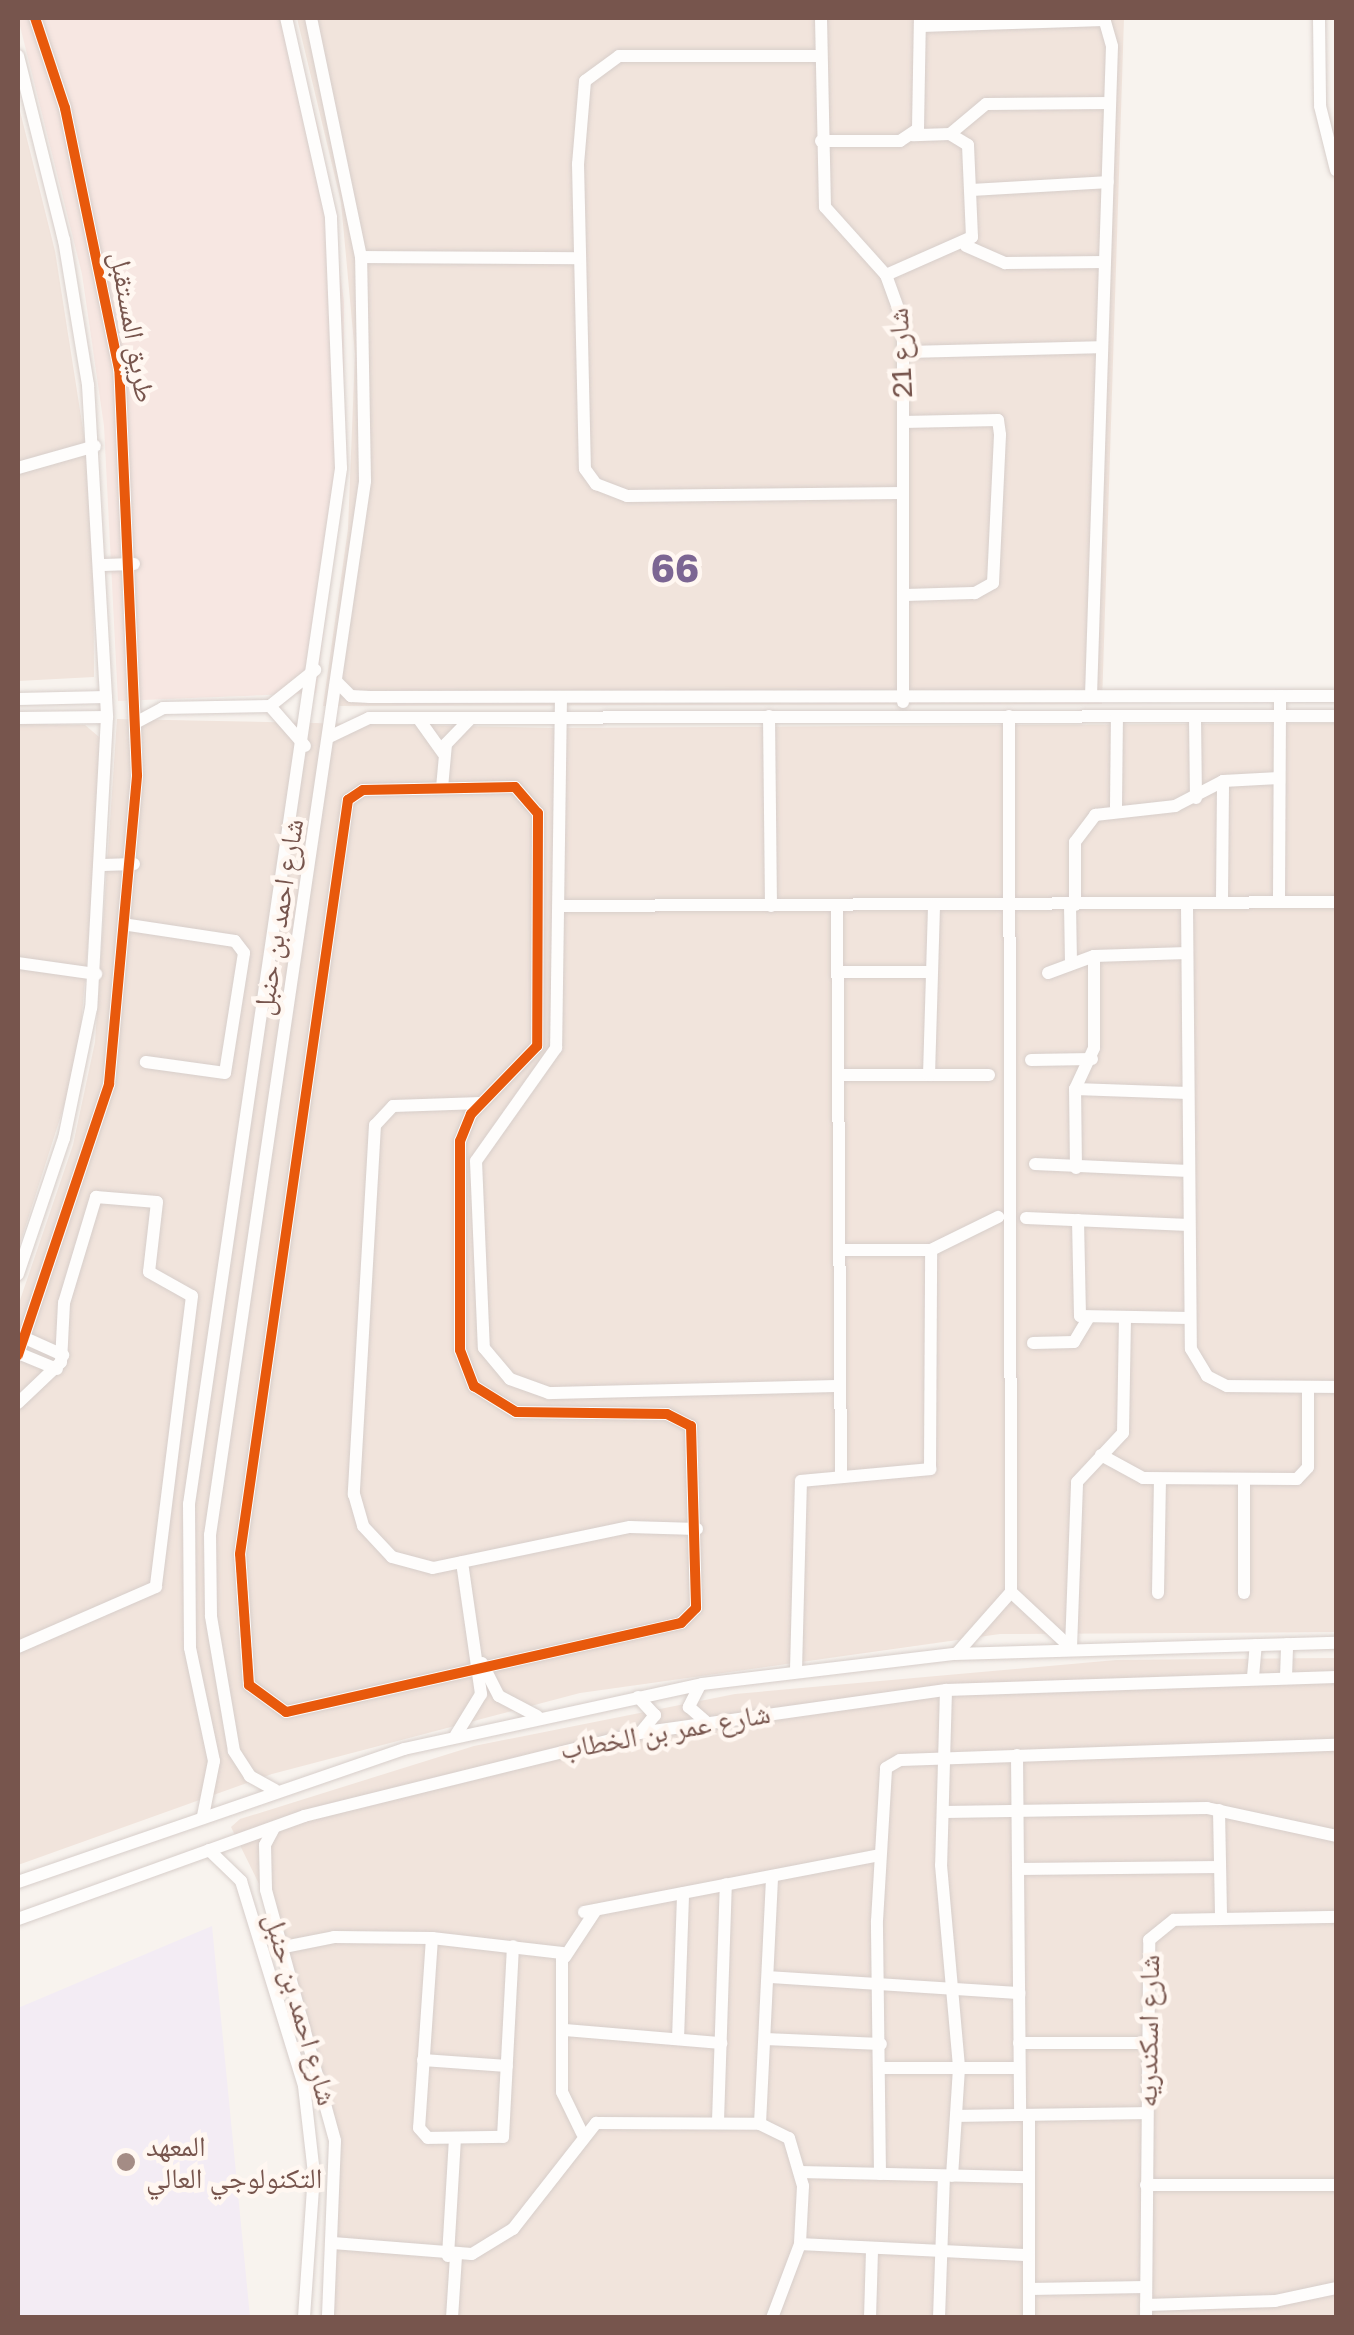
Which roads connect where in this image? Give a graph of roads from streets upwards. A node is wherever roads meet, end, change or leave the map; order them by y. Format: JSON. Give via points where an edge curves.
{"nodes":[{"id":1,"x":35,"y":18,"type":"edge"},
{"id":2,"x":286,"y":18,"type":"edge"},
{"id":3,"x":310,"y":18,"type":"edge"},
{"id":4,"x":821,"y":18,"type":"edge"},
{"id":5,"x":1320,"y":18,"type":"edge"},
{"id":6,"x":1016,"y":19,"type":"edge"},
{"id":7,"x":1104,"y":19,"type":"edge"},
{"id":8,"x":920,"y":22,"type":"edge"},
{"id":9,"x":18,"y":56,"type":"edge"},
{"id":10,"x":821,"y":56,"type":"junction"},
{"id":11,"x":1110,"y":102,"type":"junction"},
{"id":12,"x":950,"y":134,"type":"junction"},
{"id":13,"x":913,"y":135,"type":"junction"},
{"id":14,"x":821,"y":141,"type":"junction"},
{"id":15,"x":1336,"y":170,"type":"edge"},
{"id":16,"x":1108,"y":182,"type":"junction"},
{"id":17,"x":973,"y":190,"type":"junction"},
{"id":18,"x":966,"y":246,"type":"junction"},
{"id":19,"x":360,"y":257,"type":"junction"},
{"id":20,"x":578,"y":258,"type":"junction"},
{"id":21,"x":1105,"y":262,"type":"junction"},
{"id":22,"x":886,"y":275,"type":"junction"},
{"id":23,"x":1102,"y":347,"type":"junction"},
{"id":24,"x":903,"y":352,"type":"junction"},
{"id":25,"x":903,"y":422,"type":"junction"},
{"id":26,"x":95,"y":446,"type":"junction"},
{"id":27,"x":18,"y":468,"type":"edge"},
{"id":28,"x":903,"y":493,"type":"junction"},
{"id":29,"x":333,"y":552,"type":"junction"},
{"id":30,"x":359,"y":554,"type":"junction"},
{"id":31,"x":134,"y":564,"type":"junction"},
{"id":32,"x":102,"y":566,"type":"junction"},
{"id":33,"x":903,"y":595,"type":"junction"},
{"id":34,"x":317,"y":668,"type":"junction"},
{"id":35,"x":338,"y":682,"type":"junction"},
{"id":36,"x":137,"y":695,"type":"junction"},
{"id":37,"x":1091,"y":696,"type":"junction"},
{"id":38,"x":1280,"y":696,"type":"junction"},
{"id":39,"x":1336,"y":696,"type":"edge"},
{"id":40,"x":106,"y":697,"type":"junction"},
{"id":41,"x":370,"y":697,"type":"junction"},
{"id":42,"x":561,"y":697,"type":"junction"},
{"id":43,"x":903,"y":697,"type":"junction"},
{"id":44,"x":18,"y":699,"type":"edge"},
{"id":45,"x":270,"y":706,"type":"junction"},
{"id":46,"x":163,"y":708,"type":"junction"},
{"id":47,"x":903,"y":715,"type":"junction"},
{"id":48,"x":769,"y":716,"type":"junction"},
{"id":49,"x":1009,"y":716,"type":"junction"},
{"id":50,"x":1117,"y":716,"type":"junction"},
{"id":51,"x":1336,"y":716,"type":"edge"},
{"id":52,"x":1195,"y":717,"type":"junction"},
{"id":53,"x":1279,"y":717,"type":"junction"},
{"id":54,"x":18,"y":718,"type":"edge"},
{"id":55,"x":106,"y":718,"type":"junction"},
{"id":56,"x":369,"y":718,"type":"junction"},
{"id":57,"x":418,"y":718,"type":"junction"},
{"id":58,"x":471,"y":718,"type":"junction"},
{"id":59,"x":560,"y":718,"type":"junction"},
{"id":60,"x":137,"y":722,"type":"junction"},
{"id":61,"x":328,"y":739,"type":"junction"},
{"id":62,"x":305,"y":746,"type":"junction"},
{"id":63,"x":443,"y":753,"type":"junction"},
{"id":64,"x":1279,"y":778,"type":"junction"},
{"id":65,"x":1223,"y":781,"type":"junction"},
{"id":66,"x":442,"y":788,"type":"junction"},
{"id":67,"x":1196,"y":798,"type":"junction"},
{"id":68,"x":1116,"y":807,"type":"junction"},
{"id":69,"x":134,"y":864,"type":"junction"},
{"id":70,"x":103,"y":865,"type":"junction"},
{"id":71,"x":1279,"y":898,"type":"junction"},
{"id":72,"x":1222,"y":900,"type":"junction"},
{"id":73,"x":1336,"y":902,"type":"edge"},
{"id":74,"x":1187,"y":904,"type":"junction"},
{"id":75,"x":934,"y":905,"type":"junction"},
{"id":76,"x":1010,"y":905,"type":"junction"},
{"id":77,"x":1073,"y":905,"type":"junction"},
{"id":78,"x":559,"y":906,"type":"junction"},
{"id":79,"x":771,"y":906,"type":"junction"},
{"id":80,"x":837,"y":906,"type":"junction"},
{"id":81,"x":128,"y":925,"type":"junction"},
{"id":82,"x":276,"y":932,"type":"junction"},
{"id":83,"x":297,"y":936,"type":"junction"},
{"id":84,"x":1187,"y":953,"type":"junction"},
{"id":85,"x":1094,"y":956,"type":"junction"},
{"id":86,"x":18,"y":963,"type":"edge"},
{"id":87,"x":1071,"y":964,"type":"junction"},
{"id":88,"x":838,"y":972,"type":"junction"},
{"id":89,"x":932,"y":972,"type":"junction"},
{"id":90,"x":1048,"y":973,"type":"dead end"},
{"id":91,"x":96,"y":974,"type":"junction"},
{"id":92,"x":1031,"y":1060,"type":"dead end"},
{"id":93,"x":1092,"y":1060,"type":"junction"},
{"id":94,"x":146,"y":1062,"type":"dead end"},
{"id":95,"x":838,"y":1075,"type":"junction"},
{"id":96,"x":930,"y":1075,"type":"junction"},
{"id":97,"x":989,"y":1075,"type":"dead end"},
{"id":98,"x":1075,"y":1089,"type":"junction"},
{"id":99,"x":1188,"y":1093,"type":"junction"},
{"id":100,"x":481,"y":1103,"type":"junction"},
{"id":101,"x":1035,"y":1164,"type":"dead end"},
{"id":102,"x":1076,"y":1168,"type":"junction"},
{"id":103,"x":1188,"y":1171,"type":"junction"},
{"id":104,"x":998,"y":1217,"type":"dead end"},
{"id":105,"x":1026,"y":1218,"type":"dead end"},
{"id":106,"x":1078,"y":1220,"type":"junction"},
{"id":107,"x":1189,"y":1226,"type":"junction"},
{"id":108,"x":839,"y":1250,"type":"junction"},
{"id":109,"x":931,"y":1250,"type":"junction"},
{"id":110,"x":18,"y":1274,"type":"edge"},
{"id":111,"x":1190,"y":1318,"type":"junction"},
{"id":112,"x":1126,"y":1319,"type":"junction"},
{"id":113,"x":1087,"y":1320,"type":"junction"},
{"id":114,"x":25,"y":1338,"type":"junction"},
{"id":115,"x":1033,"y":1343,"type":"dead end"},
{"id":116,"x":18,"y":1354,"type":"edge"},
{"id":117,"x":63,"y":1355,"type":"junction"},
{"id":118,"x":58,"y":1369,"type":"junction"},
{"id":119,"x":840,"y":1386,"type":"junction"},
{"id":120,"x":1308,"y":1387,"type":"junction"},
{"id":121,"x":1336,"y":1387,"type":"edge"},
{"id":122,"x":18,"y":1403,"type":"edge"},
{"id":123,"x":1101,"y":1455,"type":"junction"},
{"id":124,"x":841,"y":1476,"type":"junction"},
{"id":125,"x":1160,"y":1478,"type":"junction"},
{"id":126,"x":1244,"y":1479,"type":"junction"},
{"id":127,"x":696,"y":1529,"type":"junction"},
{"id":128,"x":462,"y":1562,"type":"junction"},
{"id":129,"x":1011,"y":1592,"type":"junction"},
{"id":130,"x":1244,"y":1592,"type":"dead end"},
{"id":131,"x":1158,"y":1594,"type":"dead end"},
{"id":132,"x":1336,"y":1643,"type":"edge"},
{"id":133,"x":1287,"y":1644,"type":"junction"},
{"id":134,"x":1256,"y":1645,"type":"junction"},
{"id":135,"x":18,"y":1647,"type":"edge"},
{"id":136,"x":1071,"y":1648,"type":"junction"},
{"id":137,"x":955,"y":1654,"type":"junction"},
{"id":138,"x":480,"y":1665,"type":"junction"},
{"id":139,"x":796,"y":1670,"type":"junction"},
{"id":140,"x":1253,"y":1677,"type":"junction"},
{"id":141,"x":1286,"y":1677,"type":"junction"},
{"id":142,"x":1336,"y":1677,"type":"edge"},
{"id":143,"x":702,"y":1684,"type":"junction"},
{"id":144,"x":946,"y":1690,"type":"junction"},
{"id":145,"x":631,"y":1698,"type":"junction"},
{"id":146,"x":538,"y":1716,"type":"junction"},
{"id":147,"x":706,"y":1721,"type":"junction"},
{"id":148,"x":639,"y":1732,"type":"junction"},
{"id":149,"x":456,"y":1736,"type":"junction"},
{"id":150,"x":1336,"y":1744,"type":"edge"},
{"id":151,"x":1018,"y":1755,"type":"junction"},
{"id":152,"x":945,"y":1758,"type":"junction"},
{"id":153,"x":275,"y":1790,"type":"junction"},
{"id":154,"x":1219,"y":1810,"type":"junction"},
{"id":155,"x":1018,"y":1811,"type":"junction"},
{"id":156,"x":945,"y":1812,"type":"junction"},
{"id":157,"x":203,"y":1816,"type":"junction"},
{"id":158,"x":278,"y":1826,"type":"junction"},
{"id":159,"x":1336,"y":1836,"type":"edge"},
{"id":160,"x":210,"y":1850,"type":"junction"},
{"id":161,"x":879,"y":1855,"type":"junction"},
{"id":162,"x":1220,"y":1867,"type":"junction"},
{"id":163,"x":1018,"y":1870,"type":"junction"},
{"id":164,"x":772,"y":1876,"type":"junction"},
{"id":165,"x":18,"y":1882,"type":"edge"},
{"id":166,"x":726,"y":1884,"type":"junction"},
{"id":167,"x":683,"y":1893,"type":"junction"},
{"id":168,"x":21,"y":1915,"type":"edge"},
{"id":169,"x":1336,"y":1917,"type":"edge"},
{"id":170,"x":1221,"y":1920,"type":"junction"},
{"id":171,"x":432,"y":1938,"type":"junction"},
{"id":172,"x":285,"y":1946,"type":"junction"},
{"id":173,"x":513,"y":1946,"type":"junction"},
{"id":174,"x":264,"y":1954,"type":"junction"},
{"id":175,"x":565,"y":1957,"type":"junction"},
{"id":176,"x":768,"y":1977,"type":"junction"},
{"id":177,"x":880,"y":1984,"type":"junction"},
{"id":178,"x":954,"y":1991,"type":"junction"},
{"id":179,"x":1019,"y":1992,"type":"junction"},
{"id":180,"x":565,"y":2030,"type":"junction"},
{"id":181,"x":678,"y":2039,"type":"junction"},
{"id":182,"x":765,"y":2039,"type":"junction"},
{"id":183,"x":1019,"y":2042,"type":"junction"},
{"id":184,"x":721,"y":2043,"type":"junction"},
{"id":185,"x":1146,"y":2043,"type":"junction"},
{"id":186,"x":880,"y":2044,"type":"junction"},
{"id":187,"x":423,"y":2060,"type":"junction"},
{"id":188,"x":507,"y":2066,"type":"junction"},
{"id":189,"x":881,"y":2068,"type":"junction"},
{"id":190,"x":959,"y":2068,"type":"junction"},
{"id":191,"x":1020,"y":2068,"type":"junction"},
{"id":192,"x":1146,"y":2113,"type":"junction"},
{"id":193,"x":1024,"y":2115,"type":"junction"},
{"id":194,"x":958,"y":2116,"type":"junction"},
{"id":195,"x":718,"y":2122,"type":"junction"},
{"id":196,"x":760,"y":2124,"type":"junction"},
{"id":197,"x":582,"y":2132,"type":"junction"},
{"id":198,"x":455,"y":2140,"type":"junction"},
{"id":199,"x":800,"y":2172,"type":"junction"},
{"id":200,"x":880,"y":2174,"type":"junction"},
{"id":201,"x":948,"y":2176,"type":"junction"},
{"id":202,"x":1029,"y":2178,"type":"junction"},
{"id":203,"x":1146,"y":2185,"type":"junction"},
{"id":204,"x":1336,"y":2185,"type":"edge"},
{"id":205,"x":333,"y":2242,"type":"junction"},
{"id":206,"x":800,"y":2244,"type":"junction"},
{"id":207,"x":872,"y":2251,"type":"junction"},
{"id":208,"x":941,"y":2255,"type":"junction"},
{"id":209,"x":1029,"y":2255,"type":"junction"},
{"id":210,"x":452,"y":2256,"type":"junction"},
{"id":211,"x":1146,"y":2288,"type":"junction"},
{"id":212,"x":1336,"y":2288,"type":"edge"},
{"id":213,"x":1029,"y":2289,"type":"junction"},
{"id":214,"x":1146,"y":2311,"type":"edge"},
{"id":215,"x":304,"y":2318,"type":"edge"},
{"id":216,"x":328,"y":2318,"type":"edge"},
{"id":217,"x":452,"y":2318,"type":"edge"},
{"id":218,"x":772,"y":2318,"type":"edge"},
{"id":219,"x":870,"y":2318,"type":"edge"},
{"id":220,"x":938,"y":2318,"type":"edge"},
{"id":221,"x":1029,"y":2318,"type":"edge"}],
"edges":[{"from":1,"to":31,"type":"street","name":"طريق المستقبل","via":[[106,293]]},
{"from":2,"to":29,"type":"street","name":"شارع احمد بن حنبل","via":[[317,135],[340,300]]},
{"from":3,"to":19,"type":"street","name":"شارع احمد بن حنبل"},
{"from":4,"to":10,"type":"street","name":"شارع 21"},
{"from":5,"to":15,"type":"street","via":[[1320,106]]},
{"from":6,"to":7,"type":"street"},
{"from":6,"to":8,"type":"street"},
{"from":7,"to":11,"type":"street"},
{"from":8,"to":13,"type":"street"},
{"from":9,"to":26,"type":"street","name":"طريق المستقبل","via":[[64,240]]},
{"from":10,"to":14,"type":"street","name":"شارع 21"},
{"from":10,"to":20,"type":"street","via":[[646,54],[594,70],[581,95]]},
{"from":11,"to":12,"type":"street","via":[[986,104]]},
{"from":11,"to":16,"type":"street"},
{"from":12,"to":13,"type":"street"},
{"from":12,"to":17,"type":"street","via":[[973,155]]},
{"from":13,"to":14,"type":"street"},
{"from":14,"to":22,"type":"street","name":"شارع 21","via":[[831,219]]},
{"from":16,"to":17,"type":"street"},
{"from":16,"to":21,"type":"street"},
{"from":17,"to":18,"type":"street"},
{"from":18,"to":21,"type":"street","via":[[1005,263]]},
{"from":18,"to":22,"type":"street"},
{"from":19,"to":20,"type":"street"},
{"from":19,"to":30,"type":"street","name":"شارع احمد بن حنبل","via":[[368,406]]},
{"from":20,"to":28,"type":"street","via":[[582,450],[596,484],[626,496]]},
{"from":21,"to":23,"type":"street"},
{"from":22,"to":24,"type":"street","name":"شارع 21","via":[[900,306]]},
{"from":23,"to":24,"type":"street"},
{"from":23,"to":37,"type":"street"},
{"from":24,"to":25,"type":"street","name":"شارع 21"},
{"from":25,"to":28,"type":"street","name":"شارع 21"},
{"from":25,"to":33,"type":"street","via":[[998,420],[1000,434],[993,584],[974,593]]},
{"from":26,"to":27,"type":"street"},
{"from":26,"to":32,"type":"street","name":"طريق المستقبل"},
{"from":28,"to":33,"type":"street","name":"شارع 21"},
{"from":29,"to":30,"type":"street"},
{"from":29,"to":34,"type":"street","name":"شارع احمد بن حنبل"},
{"from":30,"to":35,"type":"street","name":"شارع احمد بن حنبل"},
{"from":31,"to":32,"type":"street"},
{"from":31,"to":36,"type":"street","name":"طريق المستقبل"},
{"from":32,"to":40,"type":"street","name":"طريق المستقبل"},
{"from":33,"to":43,"type":"street","name":"شارع 21"},
{"from":34,"to":45,"type":"street"},
{"from":34,"to":62,"type":"street","name":"شارع احمد بن حنبل"},
{"from":35,"to":41,"type":"street","via":[[352,696]]},
{"from":35,"to":61,"type":"street","name":"شارع احمد بن حنبل"},
{"from":36,"to":46,"type":"street"},
{"from":36,"to":60,"type":"street","name":"طريق المستقبل"},
{"from":37,"to":38,"type":"street"},
{"from":37,"to":43,"type":"street"},
{"from":38,"to":39,"type":"street"},
{"from":38,"to":53,"type":"street"},
{"from":40,"to":44,"type":"street"},
{"from":40,"to":55,"type":"street","name":"طريق المستقبل"},
{"from":41,"to":42,"type":"street"},
{"from":41,"to":56,"type":"street"},
{"from":42,"to":43,"type":"street"},
{"from":42,"to":59,"type":"street"},
{"from":43,"to":47,"type":"street","name":"شارع 21"},
{"from":45,"to":46,"type":"street"},
{"from":45,"to":62,"type":"street"},
{"from":46,"to":60,"type":"street"},
{"from":47,"to":48,"type":"street"},
{"from":47,"to":49,"type":"street"},
{"from":48,"to":59,"type":"street"},
{"from":48,"to":79,"type":"street"},
{"from":49,"to":50,"type":"street"},
{"from":49,"to":76,"type":"street"},
{"from":50,"to":52,"type":"street"},
{"from":50,"to":68,"type":"street"},
{"from":51,"to":53,"type":"street"},
{"from":52,"to":53,"type":"street"},
{"from":52,"to":67,"type":"street"},
{"from":53,"to":64,"type":"street"},
{"from":54,"to":55,"type":"street"},
{"from":55,"to":70,"type":"street","name":"طريق المستقبل"},
{"from":56,"to":57,"type":"street"},
{"from":56,"to":61,"type":"street"},
{"from":57,"to":58,"type":"street"},
{"from":57,"to":63,"type":"street"},
{"from":58,"to":59,"type":"street"},
{"from":58,"to":63,"type":"street"},
{"from":59,"to":78,"type":"street"},
{"from":60,"to":69,"type":"street","name":"طريق المستقبل"},
{"from":61,"to":83,"type":"street","name":"شارع احمد بن حنبل"},
{"from":62,"to":82,"type":"street","name":"شارع احمد بن حنبل"},
{"from":63,"to":66,"type":"street"},
{"from":64,"to":65,"type":"street"},
{"from":64,"to":71,"type":"street"},
{"from":65,"to":67,"type":"street"},
{"from":65,"to":72,"type":"street"},
{"from":66,"to":100,"type":"street","via":[[515,787],[538,813],[537,1046]]},
{"from":66,"to":138,"type":"street","via":[[364,790],[348,800],[240,1554],[240,1615],[250,1685],[286,1712]]},
{"from":67,"to":68,"type":"street"},
{"from":68,"to":77,"type":"street","via":[[1079,832]]},
{"from":69,"to":70,"type":"street"},
{"from":69,"to":81,"type":"street","name":"طريق المستقبل"},
{"from":70,"to":91,"type":"street","name":"طريق المستقبل"},
{"from":71,"to":72,"type":"street"},
{"from":71,"to":73,"type":"street"},
{"from":72,"to":74,"type":"street"},
{"from":74,"to":77,"type":"street"},
{"from":74,"to":84,"type":"street"},
{"from":75,"to":76,"type":"street"},
{"from":75,"to":80,"type":"street"},
{"from":75,"to":89,"type":"street"},
{"from":76,"to":77,"type":"street"},
{"from":76,"to":129,"type":"street"},
{"from":77,"to":87,"type":"street"},
{"from":78,"to":79,"type":"street"},
{"from":78,"to":119,"type":"street","via":[[555,1057],[488,1133],[476,1161],[484,1348],[510,1379],[549,1393]]},
{"from":79,"to":80,"type":"street"},
{"from":80,"to":88,"type":"street"},
{"from":81,"to":94,"type":"street","via":[[235,941],[244,952],[222,1076]]},
{"from":81,"to":114,"type":"street","name":"طريق المستقبل","via":[[100,1124]]},
{"from":82,"to":83,"type":"street"},
{"from":82,"to":157,"type":"street","name":"شارع احمد بن حنبل","via":[[189,1504],[190,1648],[214,1761]]},
{"from":83,"to":153,"type":"street","name":"شارع احمد بن حنبل","via":[[210,1535],[211,1616],[234,1752],[250,1776]]},
{"from":84,"to":85,"type":"street"},
{"from":84,"to":99,"type":"street"},
{"from":85,"to":87,"type":"street"},
{"from":85,"to":93,"type":"street"},
{"from":86,"to":91,"type":"street"},
{"from":87,"to":90,"type":"street"},
{"from":88,"to":89,"type":"street"},
{"from":88,"to":95,"type":"street"},
{"from":89,"to":96,"type":"street"},
{"from":91,"to":110,"type":"street","name":"طريق المستقبل","via":[[73,1107]]},
{"from":92,"to":93,"type":"street"},
{"from":93,"to":98,"type":"street"},
{"from":95,"to":96,"type":"street"},
{"from":95,"to":108,"type":"street"},
{"from":96,"to":97,"type":"street"},
{"from":98,"to":99,"type":"street"},
{"from":98,"to":102,"type":"street"},
{"from":99,"to":103,"type":"street"},
{"from":100,"to":127,"type":"street","via":[[460,1140],[466,1375],[524,1414],[680,1417],[696,1439]]},
{"from":100,"to":128,"type":"street","via":[[393,1106],[378,1117],[354,1494],[363,1526],[392,1556],[433,1568]]},
{"from":101,"to":102,"type":"street"},
{"from":102,"to":103,"type":"street"},
{"from":103,"to":107,"type":"street"},
{"from":104,"to":109,"type":"street"},
{"from":105,"to":106,"type":"street"},
{"from":106,"to":107,"type":"street"},
{"from":106,"to":113,"type":"street","via":[[1078,1312]]},
{"from":107,"to":111,"type":"street"},
{"from":108,"to":109,"type":"street"},
{"from":108,"to":119,"type":"street"},
{"from":109,"to":124,"type":"street","via":[[930,1469],[918,1477]]},
{"from":111,"to":112,"type":"street"},
{"from":111,"to":120,"type":"street","via":[[1194,1359],[1216,1382]]},
{"from":112,"to":113,"type":"street"},
{"from":112,"to":123,"type":"street","via":[[1124,1428]]},
{"from":113,"to":115,"type":"street","via":[[1074,1342]]},
{"from":114,"to":116,"type":"street","name":"طريق المستقبل"},
{"from":114,"to":117,"type":"street"},
{"from":116,"to":118,"type":"street"},
{"from":117,"to":118,"type":"street"},
{"from":117,"to":135,"type":"street","via":[[64,1304],[96,1197],[156,1202],[148,1272],[192,1296],[156,1587]]},
{"from":118,"to":122,"type":"street"},
{"from":119,"to":124,"type":"street"},
{"from":120,"to":121,"type":"street"},
{"from":120,"to":126,"type":"street","via":[[1306,1474]]},
{"from":123,"to":125,"type":"street","via":[[1130,1476]]},
{"from":123,"to":136,"type":"street","via":[[1077,1482]]},
{"from":124,"to":139,"type":"street","via":[[810,1476],[800,1486]]},
{"from":125,"to":126,"type":"street"},
{"from":125,"to":131,"type":"street"},
{"from":126,"to":130,"type":"street"},
{"from":127,"to":128,"type":"street","via":[[630,1527]]},
{"from":127,"to":138,"type":"street","via":[[696,1608],[686,1621]]},
{"from":128,"to":138,"type":"street"},
{"from":129,"to":136,"type":"street"},
{"from":129,"to":137,"type":"street","via":[[988,1628]]},
{"from":132,"to":133,"type":"street","name":"شارع عمر بن الخطاب"},
{"from":133,"to":134,"type":"street","name":"شارع عمر بن الخطاب"},
{"from":133,"to":141,"type":"street"},
{"from":134,"to":136,"type":"street","name":"شارع عمر بن الخطاب"},
{"from":134,"to":140,"type":"street"},
{"from":136,"to":137,"type":"street","name":"شارع عمر بن الخطاب"},
{"from":137,"to":139,"type":"street","name":"شارع عمر بن الخطاب"},
{"from":138,"to":146,"type":"street","via":[[499,1696]]},
{"from":138,"to":149,"type":"street","via":[[479,1702]]},
{"from":139,"to":143,"type":"street","name":"شارع عمر بن الخطاب"},
{"from":140,"to":141,"type":"street","name":"شارع عمر بن الخطاب"},
{"from":140,"to":144,"type":"street","name":"شارع عمر بن الخطاب"},
{"from":141,"to":142,"type":"street","name":"شارع عمر بن الخطاب"},
{"from":143,"to":145,"type":"street","name":"شارع عمر بن الخطاب"},
{"from":143,"to":147,"type":"street","via":[[688,1707]]},
{"from":144,"to":147,"type":"street","name":"شارع عمر بن الخطاب"},
{"from":144,"to":152,"type":"street"},
{"from":145,"to":146,"type":"street","name":"شارع عمر بن الخطاب"},
{"from":145,"to":148,"type":"street","via":[[653,1706],[652,1723]]},
{"from":146,"to":149,"type":"street","name":"شارع عمر بن الخطاب"},
{"from":147,"to":148,"type":"street","name":"شارع عمر بن الخطاب"},
{"from":148,"to":158,"type":"street","name":"شارع عمر بن الخطاب"},
{"from":149,"to":153,"type":"street","name":"شارع عمر بن الخطاب"},
{"from":150,"to":151,"type":"street"},
{"from":151,"to":152,"type":"street"},
{"from":151,"to":155,"type":"street"},
{"from":152,"to":156,"type":"street"},
{"from":152,"to":161,"type":"street","via":[[886,1768]]},
{"from":153,"to":157,"type":"street","name":"شارع عمر بن الخطاب"},
{"from":154,"to":155,"type":"street"},
{"from":154,"to":159,"type":"street"},
{"from":154,"to":162,"type":"street"},
{"from":155,"to":156,"type":"street"},
{"from":155,"to":163,"type":"street"},
{"from":156,"to":178,"type":"street","via":[[942,1890]]},
{"from":157,"to":165,"type":"street","name":"شارع عمر بن الخطاب"},
{"from":158,"to":160,"type":"street","name":"شارع عمر بن الخطاب"},
{"from":158,"to":172,"type":"street","name":"شارع احمد بن حنبل","via":[[265,1845],[264,1876]]},
{"from":160,"to":168,"type":"street","name":"شارع عمر بن الخطاب"},
{"from":160,"to":174,"type":"street","name":"شارع احمد بن حنبل","via":[[242,1881]]},
{"from":161,"to":164,"type":"street"},
{"from":161,"to":177,"type":"street"},
{"from":162,"to":163,"type":"street"},
{"from":162,"to":170,"type":"street"},
{"from":163,"to":179,"type":"street"},
{"from":164,"to":166,"type":"street"},
{"from":164,"to":176,"type":"street"},
{"from":166,"to":167,"type":"street"},
{"from":166,"to":184,"type":"street"},
{"from":167,"to":175,"type":"street","via":[[590,1911]]},
{"from":167,"to":181,"type":"street"},
{"from":169,"to":170,"type":"street","name":"شارع اسكندريه"},
{"from":170,"to":185,"type":"street","name":"شارع اسكندريه","via":[[1174,1920],[1149,1940]]},
{"from":171,"to":172,"type":"street"},
{"from":171,"to":173,"type":"street"},
{"from":171,"to":187,"type":"street"},
{"from":172,"to":174,"type":"street"},
{"from":172,"to":205,"type":"street","name":"شارع احمد بن حنبل","via":[[331,2110]]},
{"from":173,"to":175,"type":"street"},
{"from":173,"to":188,"type":"street"},
{"from":174,"to":215,"type":"street","name":"شارع احمد بن حنبل","via":[[311,2130]]},
{"from":175,"to":180,"type":"street"},
{"from":176,"to":177,"type":"street"},
{"from":176,"to":182,"type":"street"},
{"from":177,"to":178,"type":"street"},
{"from":177,"to":186,"type":"street"},
{"from":178,"to":179,"type":"street"},
{"from":178,"to":190,"type":"street"},
{"from":179,"to":183,"type":"street"},
{"from":180,"to":181,"type":"street"},
{"from":180,"to":197,"type":"street","via":[[563,2099]]},
{"from":181,"to":184,"type":"street"},
{"from":182,"to":186,"type":"street"},
{"from":182,"to":196,"type":"street"},
{"from":183,"to":185,"type":"street"},
{"from":183,"to":191,"type":"street"},
{"from":184,"to":195,"type":"street"},
{"from":185,"to":192,"type":"street","name":"شارع اسكندريه"},
{"from":186,"to":189,"type":"street"},
{"from":187,"to":188,"type":"street"},
{"from":187,"to":198,"type":"street","via":[[419,2133]]},
{"from":188,"to":198,"type":"street","via":[[503,2137]]},
{"from":189,"to":190,"type":"street"},
{"from":189,"to":200,"type":"street"},
{"from":190,"to":191,"type":"street"},
{"from":190,"to":194,"type":"street"},
{"from":191,"to":193,"type":"street"},
{"from":192,"to":193,"type":"street"},
{"from":192,"to":203,"type":"street","name":"شارع اسكندريه"},
{"from":193,"to":194,"type":"street"},
{"from":193,"to":202,"type":"street"},
{"from":194,"to":201,"type":"street"},
{"from":195,"to":196,"type":"street"},
{"from":195,"to":197,"type":"street","via":[[620,2116]]},
{"from":196,"to":199,"type":"street","via":[[790,2138]]},
{"from":197,"to":210,"type":"street","via":[[513,2228]]},
{"from":198,"to":210,"type":"street"},
{"from":199,"to":200,"type":"street"},
{"from":199,"to":206,"type":"street"},
{"from":200,"to":201,"type":"street"},
{"from":201,"to":202,"type":"street"},
{"from":201,"to":208,"type":"street"},
{"from":202,"to":209,"type":"street"},
{"from":203,"to":204,"type":"street"},
{"from":203,"to":211,"type":"street","name":"شارع اسكندريه"},
{"from":205,"to":210,"type":"street"},
{"from":205,"to":216,"type":"street","name":"شارع احمد بن حنبل"},
{"from":206,"to":207,"type":"street"},
{"from":206,"to":218,"type":"street"},
{"from":207,"to":208,"type":"street"},
{"from":207,"to":219,"type":"street"},
{"from":208,"to":209,"type":"street"},
{"from":208,"to":220,"type":"street"},
{"from":209,"to":213,"type":"street"},
{"from":210,"to":217,"type":"street"},
{"from":211,"to":213,"type":"street"},
{"from":211,"to":214,"type":"street","name":"شارع اسكندريه"},
{"from":212,"to":214,"type":"street","via":[[1275,2301]]},
{"from":213,"to":221,"type":"street"}]}
